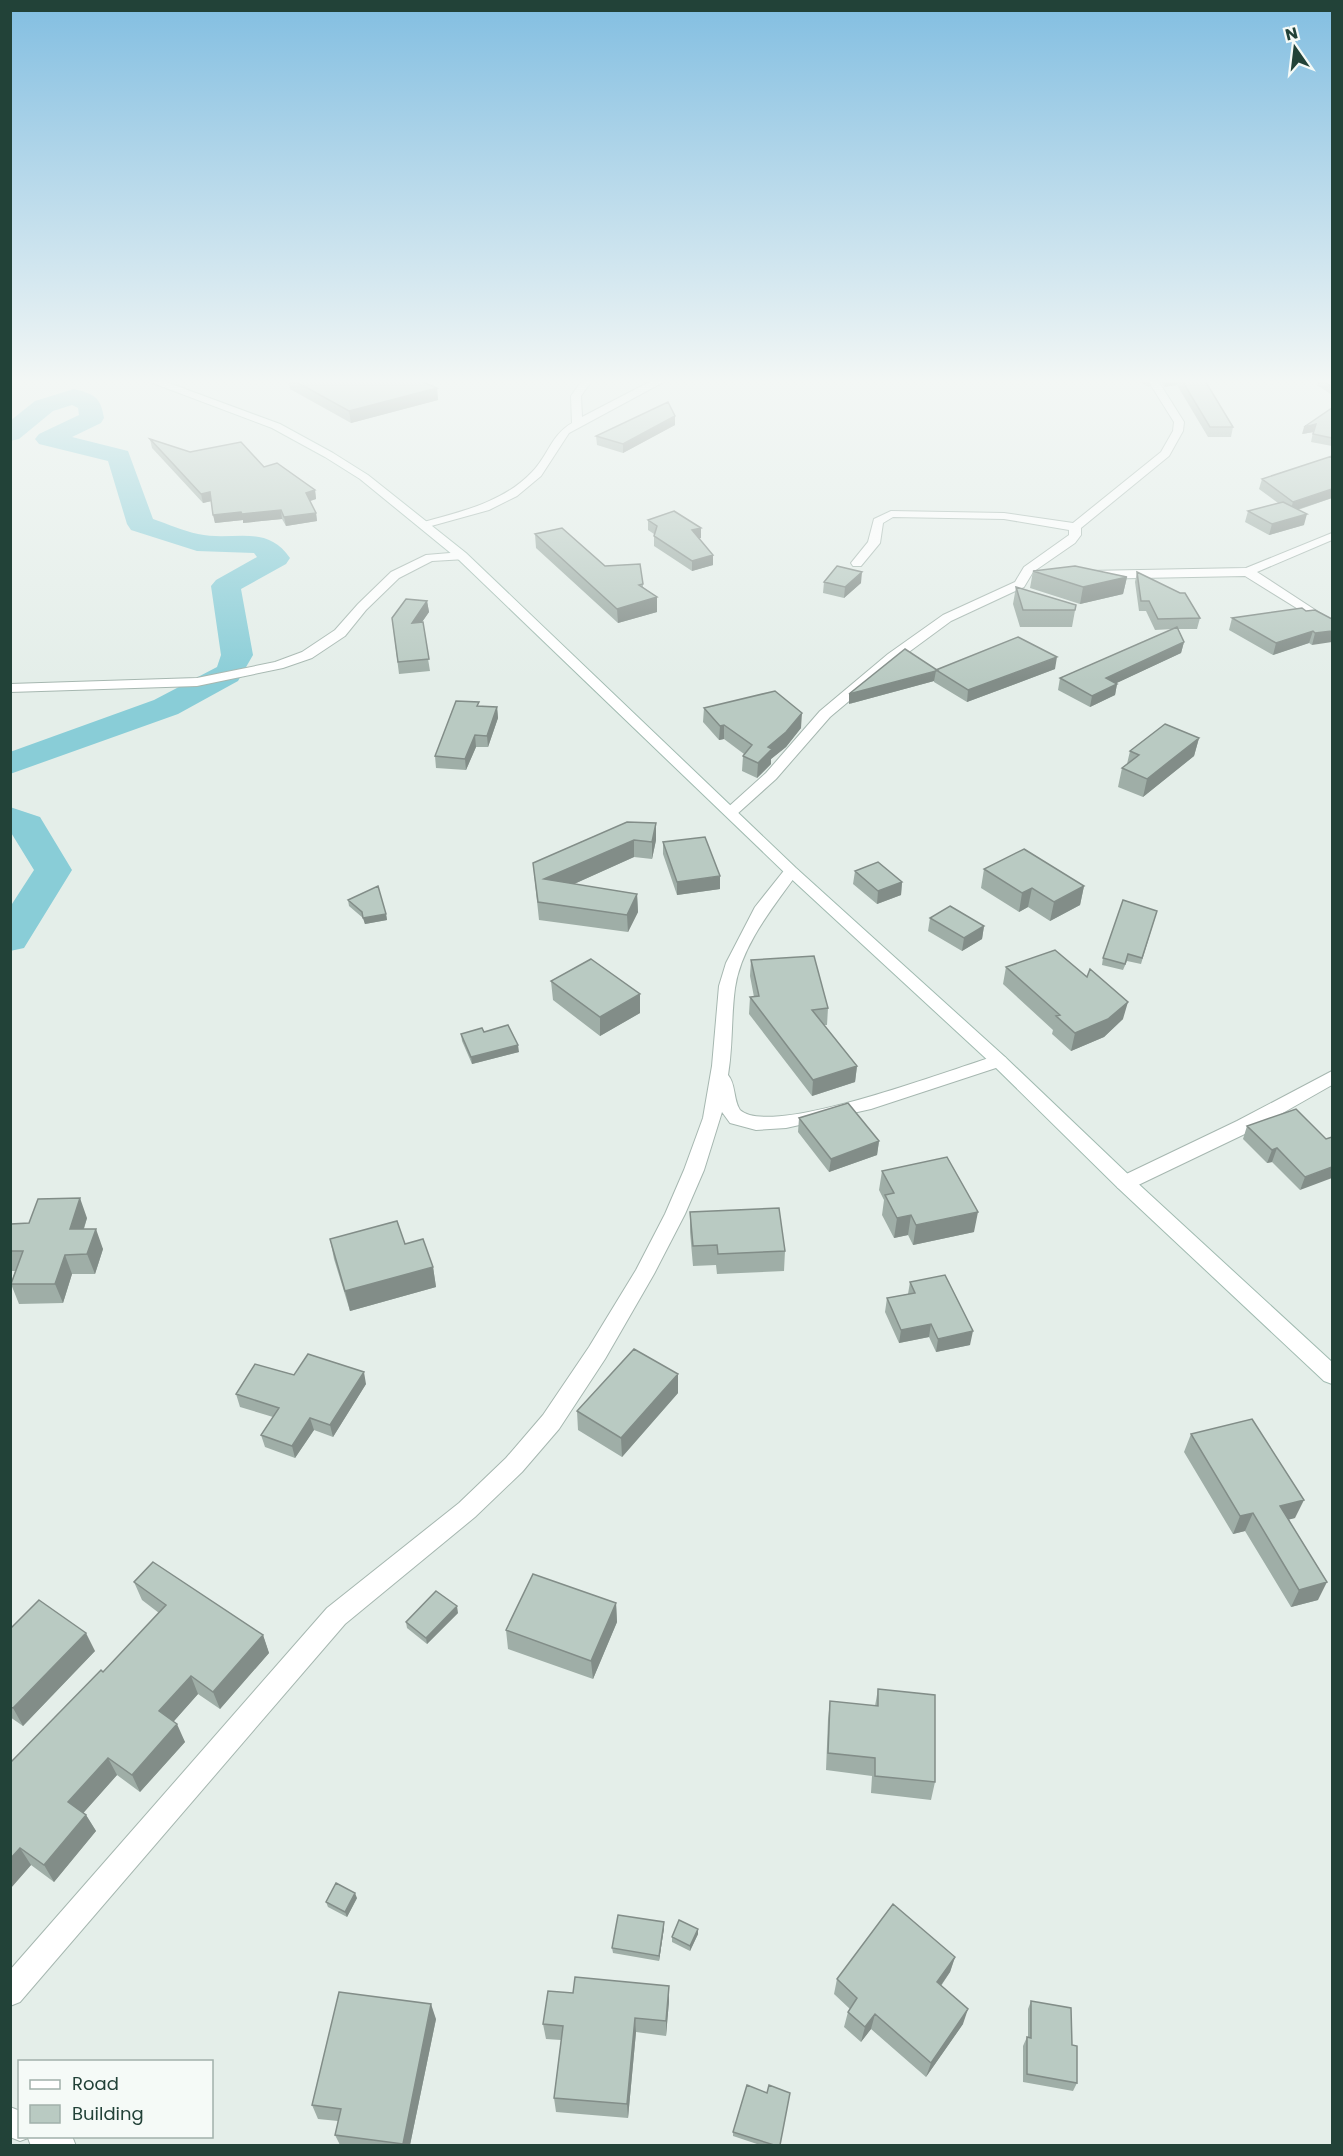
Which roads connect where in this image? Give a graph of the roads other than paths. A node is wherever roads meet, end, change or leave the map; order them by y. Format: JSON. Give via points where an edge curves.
{"nodes":[{"id":1,"x":367,"y":480,"type":"edge"},
{"id":2,"x":531,"y":480,"type":"edge"},
{"id":3,"x":1134,"y":480,"type":"edge"},
{"id":4,"x":424,"y":525,"type":"junction"},
{"id":5,"x":1075,"y":527,"type":"junction"},
{"id":6,"x":1332,"y":536,"type":"edge"},
{"id":7,"x":462,"y":556,"type":"junction"},
{"id":8,"x":857,"y":563,"type":"dead end"},
{"id":9,"x":1248,"y":572,"type":"junction"},
{"id":10,"x":1078,"y":576,"type":"edge"},
{"id":11,"x":1039,"y":581,"type":"edge"},
{"id":12,"x":1020,"y":584,"type":"junction"},
{"id":13,"x":1332,"y":626,"type":"edge"},
{"id":14,"x":10,"y":688,"type":"edge"},
{"id":15,"x":731,"y":812,"type":"junction"},
{"id":16,"x":791,"y":871,"type":"junction"},
{"id":17,"x":999,"y":1061,"type":"junction"},
{"id":18,"x":721,"y":1066,"type":"junction"},
{"id":19,"x":1332,"y":1077,"type":"edge"},
{"id":20,"x":1125,"y":1183,"type":"junction"},
{"id":21,"x":1332,"y":1375,"type":"edge"},
{"id":22,"x":10,"y":1992,"type":"edge"},
{"id":23,"x":46,"y":2138,"type":"edge"},
{"id":24,"x":61,"y":2145,"type":"edge"}],
"edges":[{"from":1,"to":4,"type":"street"},
{"from":2,"to":4,"type":"street","via":[[514,494]]},
{"from":3,"to":5,"type":"street"},
{"from":4,"to":7,"type":"street"},
{"from":5,"to":8,"type":"street","via":[[1004,516],[891,514],[878,521],[874,543]]},
{"from":5,"to":12,"type":"street","via":[[1071,541],[1028,570]]},
{"from":6,"to":9,"type":"street"},
{"from":7,"to":14,"type":"street","via":[[430,558],[395,575],[340,633],[307,655],[197,682]]},
{"from":7,"to":15,"type":"street"},
{"from":9,"to":10,"type":"street"},
{"from":9,"to":13,"type":"street"},
{"from":11,"to":12,"type":"street"},
{"from":12,"to":15,"type":"street","via":[[947,618],[893,657],[825,714],[771,776]]},
{"from":15,"to":16,"type":"street"},
{"from":16,"to":17,"type":"street"},
{"from":16,"to":18,"type":"street","via":[[763,907],[734,963],[727,986]]},
{"from":17,"to":18,"type":"street","via":[[937,1084],[830,1113],[753,1123],[737,1119],[729,1108]]},
{"from":17,"to":20,"type":"street"},
{"from":18,"to":22,"type":"street","via":[[712,1118],[675,1214],[638,1284],[551,1422],[468,1510],[336,1616]]},
{"from":19,"to":20,"type":"street","via":[[1244,1126]]},
{"from":20,"to":21,"type":"street"},
{"from":23,"to":24,"type":"street"}]}
